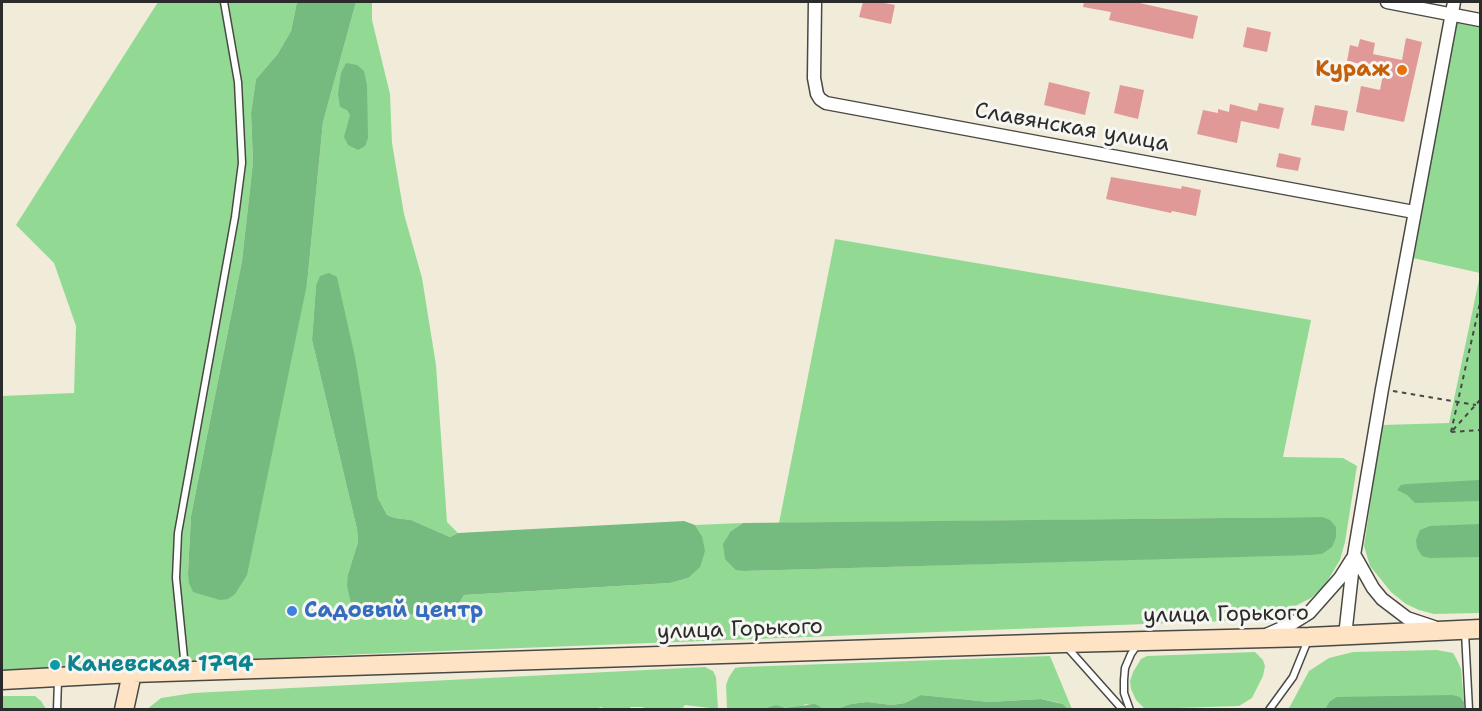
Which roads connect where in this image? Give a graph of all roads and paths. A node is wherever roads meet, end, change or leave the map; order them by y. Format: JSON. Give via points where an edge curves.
{"nodes":[{"id":1,"x":224,"y":2,"type":"edge"},
{"id":2,"x":815,"y":2,"type":"edge"},
{"id":3,"x":1387,"y":2,"type":"edge"},
{"id":4,"x":1454,"y":2,"type":"edge"},
{"id":5,"x":1451,"y":14,"type":"junction"},
{"id":6,"x":1480,"y":20,"type":"edge"},
{"id":7,"x":1414,"y":212,"type":"junction"},
{"id":8,"x":1480,"y":303,"type":"edge"},
{"id":9,"x":1382,"y":389,"type":"junction"},
{"id":10,"x":1480,"y":400,"type":"edge"},
{"id":11,"x":1457,"y":402,"type":"junction"},
{"id":12,"x":1476,"y":405,"type":"junction"},
{"id":13,"x":1480,"y":430,"type":"edge"},
{"id":14,"x":1451,"y":432,"type":"junction"},
{"id":15,"x":1354,"y":555,"type":"junction"},
{"id":16,"x":1473,"y":629,"type":"edge"},
{"id":17,"x":1444,"y":630,"type":"junction"},
{"id":18,"x":1345,"y":636,"type":"junction"},
{"id":19,"x":1309,"y":637,"type":"junction"},
{"id":20,"x":1258,"y":638,"type":"junction"},
{"id":21,"x":1140,"y":641,"type":"junction"},
{"id":22,"x":1064,"y":643,"type":"junction"},
{"id":23,"x":186,"y":672,"type":"junction"},
{"id":24,"x":132,"y":674,"type":"junction"},
{"id":25,"x":58,"y":677,"type":"junction"},
{"id":26,"x":2,"y":680,"type":"edge"},
{"id":27,"x":57,"y":710,"type":"edge"},
{"id":28,"x":124,"y":710,"type":"edge"},
{"id":29,"x":1123,"y":710,"type":"edge"},
{"id":30,"x":1130,"y":710,"type":"edge"},
{"id":31,"x":1269,"y":710,"type":"edge"},
{"id":32,"x":1469,"y":710,"type":"edge"}],
"edges":[{"from":1,"to":23,"type":"lane","via":[[238,82],[242,163],[178,533],[176,578]]},
{"from":2,"to":7,"type":"street","name":"Славянская улица","via":[[814,78],[817,94],[826,103]]},
{"from":3,"to":5,"type":"street"},
{"from":4,"to":5,"type":"street"},
{"from":5,"to":6,"type":"street"},
{"from":5,"to":7,"type":"street"},
{"from":7,"to":9,"type":"street"},
{"from":8,"to":11,"type":"path"},
{"from":9,"to":11,"type":"path"},
{"from":9,"to":15,"type":"street"},
{"from":10,"to":12,"type":"path"},
{"from":11,"to":12,"type":"path"},
{"from":11,"to":14,"type":"path"},
{"from":12,"to":14,"type":"path"},
{"from":13,"to":14,"type":"path"},
{"from":15,"to":17,"type":"street","via":[[1373,588],[1394,609],[1418,623]]},
{"from":15,"to":18,"type":"street"},
{"from":15,"to":20,"type":"street","via":[[1340,578],[1309,613]]},
{"from":16,"to":17,"type":"main road","name":"улица Горького"},
{"from":16,"to":32,"type":"lane"},
{"from":17,"to":18,"type":"main road","name":"улица Горького"},
{"from":18,"to":19,"type":"main road","name":"улица Горького"},
{"from":19,"to":20,"type":"main road","name":"улица Горького"},
{"from":19,"to":31,"type":"lane","via":[[1293,677]]},
{"from":20,"to":21,"type":"main road","name":"улица Горького"},
{"from":21,"to":22,"type":"main road","name":"улица Горького"},
{"from":21,"to":30,"type":"lane","via":[[1125,668],[1124,693]]},
{"from":22,"to":23,"type":"main road","name":"улица Горького"},
{"from":22,"to":29,"type":"lane"},
{"from":23,"to":24,"type":"main road","name":"улица Горького"},
{"from":24,"to":25,"type":"main road","name":"улица Горького"},
{"from":24,"to":28,"type":"main road"},
{"from":25,"to":26,"type":"main road","name":"улица Горького"},
{"from":25,"to":27,"type":"lane"}]}
